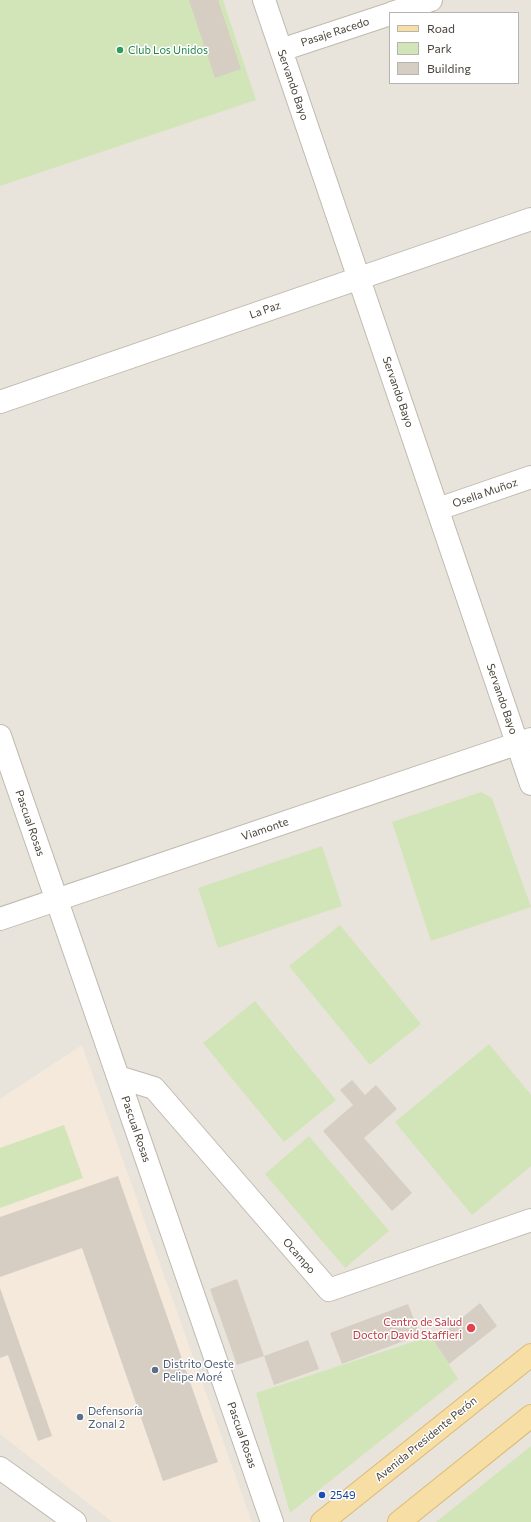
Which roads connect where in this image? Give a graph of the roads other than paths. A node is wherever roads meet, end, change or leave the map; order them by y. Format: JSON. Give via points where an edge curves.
{"nodes":[{"id":1,"x":264,"y":0,"type":"edge"},
{"id":2,"x":431,"y":0,"type":"edge"},
{"id":3,"x":394,"y":12,"type":"edge"},
{"id":4,"x":389,"y":14,"type":"edge"},
{"id":5,"x":281,"y":50,"type":"junction"},
{"id":6,"x":531,"y":219,"type":"edge"},
{"id":7,"x":358,"y":278,"type":"junction"},
{"id":8,"x":0,"y":402,"type":"edge"},
{"id":9,"x":531,"y":477,"type":"edge"},
{"id":10,"x":438,"y":509,"type":"junction"},
{"id":11,"x":0,"y":736,"type":"edge"},
{"id":12,"x":524,"y":741,"type":"edge"},
{"id":13,"x":531,"y":784,"type":"edge"},
{"id":14,"x":57,"y":900,"type":"junction"},
{"id":15,"x":0,"y":919,"type":"edge"},
{"id":16,"x":118,"y":1077,"type":"junction"},
{"id":17,"x":531,"y":1220,"type":"edge"},
{"id":18,"x":531,"y":1355,"type":"edge"},
{"id":19,"x":531,"y":1416,"type":"edge"},
{"id":20,"x":0,"y":1468,"type":"edge"},
{"id":21,"x":75,"y":1522,"type":"edge"},
{"id":22,"x":272,"y":1522,"type":"edge"},
{"id":23,"x":322,"y":1522,"type":"edge"},
{"id":24,"x":399,"y":1522,"type":"edge"}],
"edges":[{"from":1,"to":5,"type":"street","name":"Servando Bayo"},
{"from":2,"to":3,"type":"street","name":"Pasaje Racedo"},
{"from":4,"to":5,"type":"street","name":"Pasaje Racedo"},
{"from":5,"to":7,"type":"street","name":"Servando Bayo"},
{"from":6,"to":7,"type":"street","name":"La Paz"},
{"from":7,"to":8,"type":"street","name":"La Paz"},
{"from":7,"to":10,"type":"street","name":"Servando Bayo"},
{"from":9,"to":10,"type":"street","name":"Osella Muñoz"},
{"from":10,"to":12,"type":"street","name":"Servando Bayo"},
{"from":11,"to":14,"type":"street","name":"Pascual Rosas"},
{"from":12,"to":13,"type":"street","name":"Servando Bayo"},
{"from":12,"to":14,"type":"street","name":"Viamonte"},
{"from":14,"to":15,"type":"street","name":"Viamonte"},
{"from":14,"to":16,"type":"street","name":"Pascual Rosas"},
{"from":16,"to":17,"type":"street","name":"Ocampo","via":[[154,1088],[329,1290]]},
{"from":16,"to":22,"type":"street","name":"Pascual Rosas"},
{"from":18,"to":23,"type":"main road","name":"Avenida Presidente Perón"},
{"from":19,"to":24,"type":"main road"},
{"from":20,"to":21,"type":"street"}]}
